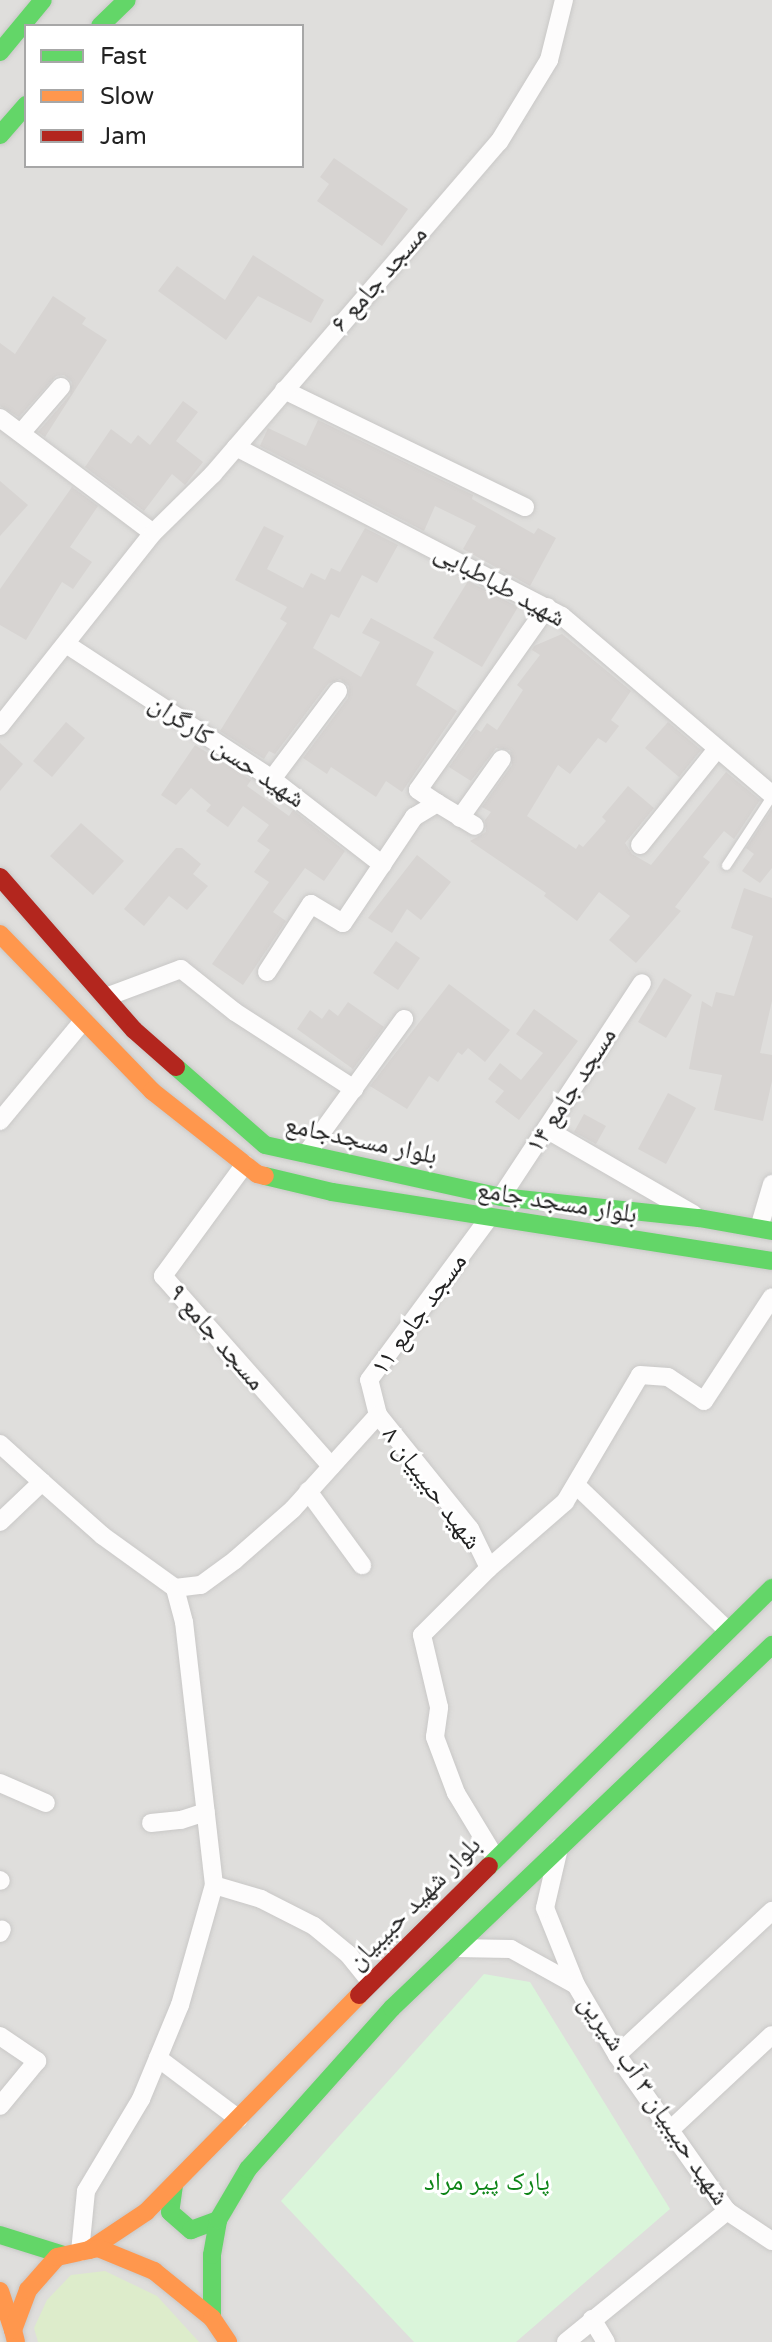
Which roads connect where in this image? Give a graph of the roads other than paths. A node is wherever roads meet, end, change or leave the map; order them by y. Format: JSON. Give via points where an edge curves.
{"nodes":[{"id":1,"x":43,"y":0,"type":"edge"},
{"id":2,"x":127,"y":0,"type":"edge"},
{"id":3,"x":564,"y":0,"type":"edge"},
{"id":4,"x":102,"y":24,"type":"edge"},
{"id":5,"x":0,"y":52,"type":"edge"},
{"id":6,"x":24,"y":107,"type":"edge"},
{"id":7,"x":0,"y":135,"type":"edge"},
{"id":8,"x":61,"y":387,"type":"dead end"},
{"id":9,"x":284,"y":390,"type":"junction"},
{"id":10,"x":0,"y":418,"type":"edge"},
{"id":11,"x":21,"y":433,"type":"junction"},
{"id":12,"x":236,"y":447,"type":"junction"},
{"id":13,"x":525,"y":507,"type":"dead end"},
{"id":14,"x":153,"y":533,"type":"junction"},
{"id":15,"x":547,"y":607,"type":"junction"},
{"id":16,"x":66,"y":644,"type":"junction"},
{"id":17,"x":338,"y":691,"type":"dead end"},
{"id":18,"x":0,"y":726,"type":"edge"},
{"id":19,"x":717,"y":749,"type":"junction"},
{"id":20,"x":502,"y":759,"type":"dead end"},
{"id":21,"x":272,"y":779,"type":"junction"},
{"id":22,"x":772,"y":795,"type":"edge"},
{"id":23,"x":437,"y":803,"type":"junction"},
{"id":24,"x":640,"y":845,"type":"dead end"},
{"id":25,"x":383,"y":865,"type":"junction"},
{"id":26,"x":726,"y":865,"type":"dead end"},
{"id":27,"x":0,"y":877,"type":"edge"},
{"id":28,"x":0,"y":934,"type":"edge"},
{"id":29,"x":267,"y":972,"type":"dead end"},
{"id":30,"x":642,"y":983,"type":"dead end"},
{"id":31,"x":106,"y":997,"type":"junction"},
{"id":32,"x":404,"y":1019,"type":"dead end"},
{"id":33,"x":83,"y":1021,"type":"junction"},
{"id":34,"x":354,"y":1089,"type":"junction"},
{"id":35,"x":0,"y":1121,"type":"edge"},
{"id":36,"x":546,"y":1129,"type":"junction"},
{"id":37,"x":306,"y":1154,"type":"junction"},
{"id":38,"x":245,"y":1164,"type":"junction"},
{"id":39,"x":772,"y":1184,"type":"edge"},
{"id":40,"x":501,"y":1197,"type":"junction"},
{"id":41,"x":489,"y":1218,"type":"junction"},
{"id":42,"x":699,"y":1218,"type":"junction"},
{"id":43,"x":766,"y":1230,"type":"edge"},
{"id":44,"x":772,"y":1261,"type":"edge"},
{"id":45,"x":772,"y":1297,"type":"edge"},
{"id":46,"x":378,"y":1415,"type":"junction"},
{"id":47,"x":0,"y":1444,"type":"edge"},
{"id":48,"x":331,"y":1466,"type":"junction"},
{"id":49,"x":42,"y":1482,"type":"junction"},
{"id":50,"x":577,"y":1486,"type":"junction"},
{"id":51,"x":308,"y":1491,"type":"junction"},
{"id":52,"x":0,"y":1522,"type":"edge"},
{"id":53,"x":362,"y":1565,"type":"dead end"},
{"id":54,"x":489,"y":1568,"type":"junction"},
{"id":55,"x":175,"y":1588,"type":"junction"},
{"id":56,"x":772,"y":1588,"type":"edge"},
{"id":57,"x":727,"y":1630,"type":"junction"},
{"id":58,"x":772,"y":1645,"type":"edge"},
{"id":59,"x":0,"y":1783,"type":"edge"},
{"id":60,"x":46,"y":1803,"type":"dead end"},
{"id":61,"x":206,"y":1812,"type":"junction"},
{"id":62,"x":151,"y":1823,"type":"dead end"},
{"id":63,"x":559,"y":1848,"type":"junction"},
{"id":64,"x":496,"y":1859,"type":"junction"},
{"id":65,"x":214,"y":1885,"type":"junction"},
{"id":66,"x":772,"y":1911,"type":"edge"},
{"id":67,"x":455,"y":1948,"type":"junction"},
{"id":68,"x":371,"y":1982,"type":"junction"},
{"id":69,"x":576,"y":1985,"type":"junction"},
{"id":70,"x":772,"y":2035,"type":"edge"},
{"id":71,"x":0,"y":2036,"type":"edge"},
{"id":72,"x":617,"y":2055,"type":"junction"},
{"id":73,"x":158,"y":2058,"type":"junction"},
{"id":74,"x":0,"y":2106,"type":"edge"},
{"id":75,"x":239,"y":2119,"type":"junction"},
{"id":76,"x":670,"y":2130,"type":"junction"},
{"id":77,"x":174,"y":2185,"type":"junction"},
{"id":78,"x":727,"y":2211,"type":"junction"},
{"id":79,"x":218,"y":2220,"type":"junction"},
{"id":80,"x":0,"y":2235,"type":"edge"},
{"id":81,"x":772,"y":2241,"type":"edge"},
{"id":82,"x":78,"y":2252,"type":"junction"},
{"id":83,"x":0,"y":2291,"type":"edge"},
{"id":84,"x":212,"y":2318,"type":"junction"},
{"id":85,"x":592,"y":2319,"type":"junction"},
{"id":86,"x":13,"y":2338,"type":"edge"},
{"id":87,"x":228,"y":2342,"type":"edge"},
{"id":88,"x":566,"y":2342,"type":"edge"},
{"id":89,"x":606,"y":2342,"type":"edge"}],
"edges":[{"from":1,"to":5,"type":"main road"},
{"from":2,"to":4,"type":"main road"},
{"from":3,"to":9,"type":"street","name":"مسجد جامع ۶","via":[[549,60],[499,142]]},
{"from":6,"to":7,"type":"main road"},
{"from":8,"to":11,"type":"street"},
{"from":9,"to":12,"type":"street","name":"مسجد جامع ۶"},
{"from":9,"to":13,"type":"street"},
{"from":10,"to":11,"type":"street"},
{"from":11,"to":14,"type":"street"},
{"from":12,"to":14,"type":"street","name":"مسجد جامع ۶"},
{"from":12,"to":15,"type":"street","name":"شهید طباطبایی"},
{"from":14,"to":16,"type":"street","name":"مسجد جامع ۶"},
{"from":15,"to":19,"type":"street","name":"شهید طباطبایی"},
{"from":15,"to":23,"type":"street","via":[[418,790]]},
{"from":16,"to":18,"type":"street","name":"مسجد جامع ۶"},
{"from":16,"to":21,"type":"street","name":"شهید حسن کارگران"},
{"from":17,"to":21,"type":"street"},
{"from":19,"to":22,"type":"street","name":"شهید طباطبایی"},
{"from":19,"to":24,"type":"street"},
{"from":20,"to":23,"type":"street","via":[[468,822]]},
{"from":21,"to":25,"type":"street","name":"شهید حسن کارگران"},
{"from":22,"to":26,"type":"lane"},
{"from":23,"to":25,"type":"street","via":[[414,817]]},
{"from":25,"to":29,"type":"street","via":[[343,923],[311,904]]},
{"from":27,"to":31,"type":"main road","name":"بلوار مسجدجامع"},
{"from":28,"to":33,"type":"main road","name":"بلوار مسجد جامع"},
{"from":30,"to":36,"type":"street","name":"مسجد جامع ۱۴"},
{"from":31,"to":34,"type":"street","via":[[181,969],[235,1012]]},
{"from":31,"to":37,"type":"main road","name":"بلوار مسجدجامع","via":[[134,1030],[265,1145]]},
{"from":32,"to":34,"type":"street"},
{"from":33,"to":35,"type":"street"},
{"from":33,"to":38,"type":"main road","name":"بلوار مسجد جامع","via":[[152,1091]]},
{"from":34,"to":37,"type":"street"},
{"from":36,"to":40,"type":"street","name":"مسجد جامع ۱۴"},
{"from":36,"to":42,"type":"street"},
{"from":37,"to":40,"type":"main road","name":"بلوار مسجدجامع"},
{"from":38,"to":41,"type":"main road","name":"بلوار مسجد جامع","via":[[257,1174],[332,1192]]},
{"from":38,"to":48,"type":"street","name":"مسجد جامع ۹","via":[[163,1276]]},
{"from":39,"to":43,"type":"street"},
{"from":40,"to":42,"type":"main road","name":"بلوار مسجدجامع"},
{"from":41,"to":44,"type":"main road","name":"بلوار مسجد جامع"},
{"from":41,"to":46,"type":"street","name":"مسجد جامع ۱۱","via":[[369,1380]]},
{"from":42,"to":43,"type":"main road","name":"بلوار مسجدجامع"},
{"from":45,"to":50,"type":"street","via":[[704,1401],[668,1377],[640,1375]]},
{"from":46,"to":48,"type":"street","name":"شهید حبیبیان ۸"},
{"from":46,"to":54,"type":"street","name":"شهید حبیبیان ۸","via":[[470,1529]]},
{"from":47,"to":49,"type":"street"},
{"from":48,"to":51,"type":"street","name":"شهید حبیبیان ۸"},
{"from":49,"to":52,"type":"street"},
{"from":49,"to":55,"type":"street","via":[[103,1536]]},
{"from":50,"to":54,"type":"street"},
{"from":50,"to":57,"type":"street"},
{"from":51,"to":53,"type":"street"},
{"from":51,"to":55,"type":"street","name":"شهید حبیبیان ۸","via":[[201,1585]]},
{"from":54,"to":64,"type":"street","via":[[422,1635],[439,1707],[435,1737],[456,1793]]},
{"from":55,"to":61,"type":"street","via":[[184,1622]]},
{"from":56,"to":57,"type":"main road","name":"بلوار شهید حبیبیان"},
{"from":57,"to":64,"type":"main road","name":"بلوار شهید حبیبیان"},
{"from":58,"to":63,"type":"main road"},
{"from":59,"to":60,"type":"street"},
{"from":61,"to":62,"type":"street"},
{"from":61,"to":65,"type":"street"},
{"from":63,"to":67,"type":"main road"},
{"from":63,"to":69,"type":"street","name":"شهید حبیبیان ۳ آب شیرین","via":[[545,1908]]},
{"from":64,"to":68,"type":"main road","name":"بلوار شهید حبیبیان"},
{"from":65,"to":68,"type":"street","via":[[261,1899],[314,1926]]},
{"from":65,"to":73,"type":"street","via":[[180,2005]]},
{"from":66,"to":72,"type":"street"},
{"from":67,"to":69,"type":"street","name":"شهید حبیبیان ۳ آب شیرین","via":[[511,1949]]},
{"from":67,"to":79,"type":"main road","via":[[392,2008],[248,2169]]},
{"from":68,"to":75,"type":"main road","name":"بلوار شهید حبیبیان"},
{"from":69,"to":72,"type":"street","name":"شهید حبیبیان ۳ آب شیرین"},
{"from":70,"to":76,"type":"street"},
{"from":71,"to":74,"type":"street","via":[[37,2061]]},
{"from":72,"to":76,"type":"street","name":"شهید حبیبیان ۳ آب شیرین"},
{"from":73,"to":75,"type":"street"},
{"from":73,"to":82,"type":"street","via":[[141,2099],[86,2191]]},
{"from":75,"to":77,"type":"main road","name":"بلوار شهید حبیبیان"},
{"from":76,"to":78,"type":"street","name":"شهید حبیبیان ۳ آب شیرین"},
{"from":77,"to":79,"type":"main road","via":[[170,2212],[191,2230]]},
{"from":77,"to":82,"type":"main road","name":"بلوار شهید حبیبیان","via":[[146,2212]]},
{"from":78,"to":81,"type":"street","name":"شهید حبیبیان ۳ آب شیرین"},
{"from":78,"to":85,"type":"street"},
{"from":79,"to":84,"type":"main road"},
{"from":80,"to":82,"type":"main road"},
{"from":82,"to":84,"type":"main road","via":[[98,2248],[154,2271]]},
{"from":82,"to":86,"type":"main road","name":"بلوار شهید حبیبیان","via":[[57,2257],[28,2290]]},
{"from":83,"to":86,"type":"main road"},
{"from":84,"to":87,"type":"main road"},
{"from":85,"to":88,"type":"street"},
{"from":85,"to":89,"type":"street"}]}
